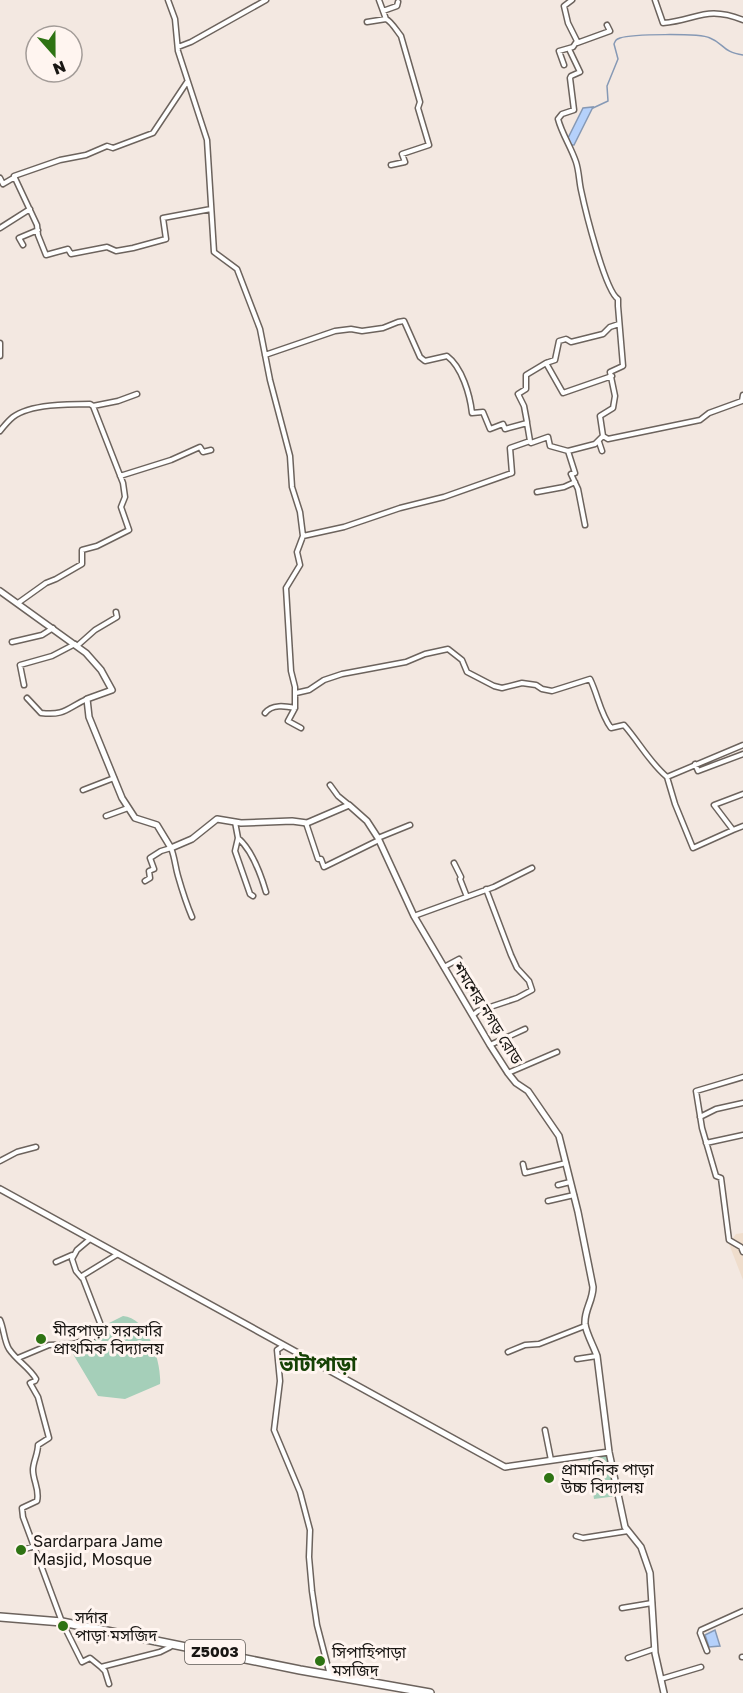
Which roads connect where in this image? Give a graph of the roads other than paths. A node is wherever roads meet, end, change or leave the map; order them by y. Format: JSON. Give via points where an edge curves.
{"nodes":[{"id":1,"x":168,"y":0,"type":"edge"},
{"id":2,"x":266,"y":0,"type":"edge"},
{"id":3,"x":378,"y":0,"type":"edge"},
{"id":4,"x":572,"y":0,"type":"edge"},
{"id":5,"x":655,"y":0,"type":"edge"},
{"id":6,"x":398,"y":2,"type":"dead end"},
{"id":7,"x":383,"y":11,"type":"junction"},
{"id":8,"x":386,"y":19,"type":"junction"},
{"id":9,"x":743,"y":20,"type":"edge"},
{"id":10,"x":367,"y":22,"type":"dead end"},
{"id":11,"x":608,"y":25,"type":"dead end"},
{"id":12,"x":576,"y":43,"type":"junction"},
{"id":13,"x":178,"y":47,"type":"junction"},
{"id":14,"x":569,"y":48,"type":"junction"},
{"id":15,"x":564,"y":65,"type":"dead end"},
{"id":16,"x":187,"y":82,"type":"junction"},
{"id":17,"x":391,"y":165,"type":"dead end"},
{"id":18,"x":15,"y":177,"type":"junction"},
{"id":19,"x":0,"y":178,"type":"edge"},
{"id":20,"x":30,"y":209,"type":"junction"},
{"id":21,"x":212,"y":209,"type":"junction"},
{"id":22,"x":0,"y":228,"type":"edge"},
{"id":23,"x":38,"y":230,"type":"junction"},
{"id":24,"x":22,"y":245,"type":"dead end"},
{"id":25,"x":619,"y":324,"type":"junction"},
{"id":26,"x":0,"y":343,"type":"edge"},
{"id":27,"x":266,"y":355,"type":"junction"},
{"id":28,"x":0,"y":356,"type":"edge"},
{"id":29,"x":546,"y":363,"type":"junction"},
{"id":30,"x":612,"y":376,"type":"junction"},
{"id":31,"x":137,"y":394,"type":"dead end"},
{"id":32,"x":743,"y":395,"type":"edge"},
{"id":33,"x":93,"y":406,"type":"junction"},
{"id":34,"x":527,"y":423,"type":"junction"},
{"id":35,"x":0,"y":431,"type":"edge"},
{"id":36,"x":603,"y":436,"type":"junction"},
{"id":37,"x":530,"y":441,"type":"junction"},
{"id":38,"x":599,"y":442,"type":"junction"},
{"id":39,"x":211,"y":450,"type":"dead end"},
{"id":40,"x":568,"y":451,"type":"junction"},
{"id":41,"x":602,"y":451,"type":"dead end"},
{"id":42,"x":120,"y":476,"type":"junction"},
{"id":43,"x":575,"y":482,"type":"junction"},
{"id":44,"x":537,"y":492,"type":"dead end"},
{"id":45,"x":585,"y":525,"type":"dead end"},
{"id":46,"x":303,"y":536,"type":"junction"},
{"id":47,"x":0,"y":591,"type":"edge"},
{"id":48,"x":18,"y":603,"type":"junction"},
{"id":49,"x":116,"y":612,"type":"dead end"},
{"id":50,"x":54,"y":628,"type":"junction"},
{"id":51,"x":12,"y":642,"type":"dead end"},
{"id":52,"x":76,"y":645,"type":"junction"},
{"id":53,"x":24,"y":685,"type":"dead end"},
{"id":54,"x":296,"y":693,"type":"junction"},
{"id":55,"x":27,"y":698,"type":"dead end"},
{"id":56,"x":87,"y":699,"type":"junction"},
{"id":57,"x":295,"y":708,"type":"junction"},
{"id":58,"x":266,"y":713,"type":"dead end"},
{"id":59,"x":301,"y":728,"type":"dead end"},
{"id":60,"x":743,"y":745,"type":"edge"},
{"id":61,"x":743,"y":754,"type":"edge"},
{"id":62,"x":695,"y":764,"type":"junction"},
{"id":63,"x":668,"y":777,"type":"junction"},
{"id":64,"x":115,"y":778,"type":"junction"},
{"id":65,"x":330,"y":785,"type":"dead end"},
{"id":66,"x":83,"y":790,"type":"dead end"},
{"id":67,"x":743,"y":794,"type":"edge"},
{"id":68,"x":350,"y":805,"type":"junction"},
{"id":69,"x":128,"y":807,"type":"junction"},
{"id":70,"x":106,"y":816,"type":"dead end"},
{"id":71,"x":235,"y":821,"type":"junction"},
{"id":72,"x":306,"y":822,"type":"junction"},
{"id":73,"x":410,"y":825,"type":"dead end"},
{"id":74,"x":743,"y":826,"type":"edge"},
{"id":75,"x":733,"y":830,"type":"junction"},
{"id":76,"x":238,"y":838,"type":"junction"},
{"id":77,"x":378,"y":839,"type":"junction"},
{"id":78,"x":171,"y":848,"type":"junction"},
{"id":79,"x":454,"y":863,"type":"dead end"},
{"id":80,"x":532,"y":868,"type":"dead end"},
{"id":81,"x":145,"y":881,"type":"dead end"},
{"id":82,"x":486,"y":889,"type":"junction"},
{"id":83,"x":266,"y":892,"type":"dead end"},
{"id":84,"x":254,"y":896,"type":"dead end"},
{"id":85,"x":467,"y":897,"type":"junction"},
{"id":86,"x":192,"y":916,"type":"dead end"},
{"id":87,"x":414,"y":916,"type":"junction"},
{"id":88,"x":459,"y":959,"type":"dead end"},
{"id":89,"x":444,"y":967,"type":"junction"},
{"id":90,"x":473,"y":1015,"type":"junction"},
{"id":91,"x":525,"y":1029,"type":"dead end"},
{"id":92,"x":490,"y":1045,"type":"junction"},
{"id":93,"x":557,"y":1052,"type":"dead end"},
{"id":94,"x":508,"y":1072,"type":"junction"},
{"id":95,"x":743,"y":1077,"type":"edge"},
{"id":96,"x":743,"y":1103,"type":"edge"},
{"id":97,"x":700,"y":1117,"type":"junction"},
{"id":98,"x":743,"y":1135,"type":"edge"},
{"id":99,"x":706,"y":1143,"type":"junction"},
{"id":100,"x":36,"y":1147,"type":"dead end"},
{"id":101,"x":0,"y":1161,"type":"edge"},
{"id":102,"x":566,"y":1163,"type":"junction"},
{"id":103,"x":523,"y":1164,"type":"dead end"},
{"id":104,"x":570,"y":1182,"type":"junction"},
{"id":105,"x":558,"y":1185,"type":"dead end"},
{"id":106,"x":0,"y":1189,"type":"edge"},
{"id":107,"x":574,"y":1195,"type":"junction"},
{"id":108,"x":548,"y":1201,"type":"dead end"},
{"id":109,"x":90,"y":1239,"type":"junction"},
{"id":110,"x":743,"y":1252,"type":"edge"},
{"id":111,"x":118,"y":1254,"type":"junction"},
{"id":112,"x":73,"y":1255,"type":"junction"},
{"id":113,"x":56,"y":1262,"type":"dead end"},
{"id":114,"x":82,"y":1278,"type":"junction"},
{"id":115,"x":0,"y":1320,"type":"edge"},
{"id":116,"x":585,"y":1326,"type":"junction"},
{"id":117,"x":287,"y":1346,"type":"junction"},
{"id":118,"x":508,"y":1353,"type":"dead end"},
{"id":119,"x":597,"y":1356,"type":"junction"},
{"id":120,"x":18,"y":1358,"type":"junction"},
{"id":121,"x":577,"y":1359,"type":"dead end"},
{"id":122,"x":545,"y":1430,"type":"dead end"},
{"id":123,"x":609,"y":1452,"type":"junction"},
{"id":124,"x":550,"y":1462,"type":"junction"},
{"id":125,"x":628,"y":1532,"type":"junction"},
{"id":126,"x":576,"y":1536,"type":"dead end"},
{"id":127,"x":35,"y":1546,"type":"junction"},
{"id":128,"x":22,"y":1550,"type":"dead end"},
{"id":129,"x":652,"y":1603,"type":"junction"},
{"id":130,"x":622,"y":1608,"type":"dead end"},
{"id":131,"x":743,"y":1611,"type":"edge"},
{"id":132,"x":0,"y":1617,"type":"edge"},
{"id":133,"x":62,"y":1622,"type":"junction"},
{"id":134,"x":171,"y":1644,"type":"junction"},
{"id":135,"x":654,"y":1649,"type":"junction"},
{"id":136,"x":707,"y":1651,"type":"dead end"},
{"id":137,"x":628,"y":1658,"type":"dead end"},
{"id":138,"x":101,"y":1667,"type":"junction"},
{"id":139,"x":701,"y":1667,"type":"dead end"},
{"id":140,"x":330,"y":1675,"type":"junction"},
{"id":141,"x":661,"y":1679,"type":"junction"},
{"id":142,"x":109,"y":1684,"type":"dead end"},
{"id":143,"x":430,"y":1693,"type":"edge"},
{"id":144,"x":664,"y":1693,"type":"edge"}],
"edges":[{"from":1,"to":13,"type":"street"},
{"from":2,"to":13,"type":"street"},
{"from":3,"to":7,"type":"street"},
{"from":4,"to":12,"type":"street","via":[[564,6]]},
{"from":5,"to":9,"type":"street","via":[[663,23],[713,12]]},
{"from":6,"to":7,"type":"street"},
{"from":7,"to":8,"type":"street"},
{"from":8,"to":10,"type":"street"},
{"from":8,"to":17,"type":"street","via":[[401,36],[429,145],[402,154],[405,162]]},
{"from":11,"to":12,"type":"street","via":[[610,31]]},
{"from":12,"to":14,"type":"street"},
{"from":13,"to":16,"type":"street"},
{"from":14,"to":15,"type":"street","via":[[559,51]]},
{"from":14,"to":25,"type":"street","via":[[580,72],[570,78],[574,110],[558,119],[576,162],[612,296],[618,299]]},
{"from":16,"to":18,"type":"street","via":[[153,133],[113,148],[106,146],[52,162]]},
{"from":16,"to":21,"type":"street","via":[[207,140]]},
{"from":18,"to":19,"type":"street","via":[[3,184]]},
{"from":18,"to":20,"type":"street"},
{"from":20,"to":22,"type":"street"},
{"from":20,"to":23,"type":"street"},
{"from":21,"to":23,"type":"street","via":[[163,219],[166,239],[116,251],[107,247],[71,254],[68,249],[46,255]]},
{"from":21,"to":27,"type":"street","via":[[214,252],[237,269]]},
{"from":23,"to":24,"type":"street","via":[[18,238]]},
{"from":25,"to":29,"type":"street","via":[[603,334],[559,341],[555,360]]},
{"from":25,"to":30,"type":"street","via":[[623,366],[610,372]]},
{"from":26,"to":28,"type":"street"},
{"from":27,"to":34,"type":"street","via":[[335,331],[383,328],[404,321],[420,357],[425,361],[447,356],[451,359],[471,402],[472,413],[483,412],[490,429]]},
{"from":27,"to":46,"type":"street","via":[[290,456]]},
{"from":29,"to":30,"type":"street","via":[[563,393]]},
{"from":29,"to":34,"type":"street","via":[[526,375],[526,389],[518,394]]},
{"from":30,"to":36,"type":"street","via":[[615,400],[613,408],[600,416]]},
{"from":31,"to":33,"type":"street"},
{"from":32,"to":36,"type":"street","via":[[742,400],[700,420],[608,439]]},
{"from":33,"to":35,"type":"street","via":[[69,404],[27,411],[15,415]]},
{"from":33,"to":42,"type":"street"},
{"from":34,"to":37,"type":"street"},
{"from":36,"to":38,"type":"street"},
{"from":37,"to":40,"type":"street","via":[[548,437],[550,446]]},
{"from":37,"to":46,"type":"street","via":[[510,448],[512,473],[444,497]]},
{"from":38,"to":40,"type":"street"},
{"from":38,"to":41,"type":"street"},
{"from":39,"to":42,"type":"street","via":[[203,452],[200,447]]},
{"from":40,"to":43,"type":"street"},
{"from":42,"to":48,"type":"street","via":[[125,497],[121,507],[129,530],[82,550],[82,564]]},
{"from":43,"to":44,"type":"street"},
{"from":43,"to":45,"type":"street"},
{"from":46,"to":54,"type":"street","via":[[297,552],[300,565],[286,588]]},
{"from":47,"to":48,"type":"street"},
{"from":48,"to":50,"type":"street"},
{"from":49,"to":52,"type":"street","via":[[117,617]]},
{"from":50,"to":51,"type":"street"},
{"from":50,"to":52,"type":"street"},
{"from":52,"to":53,"type":"street","via":[[20,665]]},
{"from":52,"to":56,"type":"street","via":[[101,670],[112,690]]},
{"from":54,"to":57,"type":"street"},
{"from":54,"to":63,"type":"street","via":[[342,674],[448,649],[462,660],[467,672],[502,688],[522,683],[552,691],[590,679],[611,728],[624,725],[657,769]]},
{"from":55,"to":56,"type":"street","via":[[41,713],[59,714]]},
{"from":56,"to":64,"type":"street","via":[[88,717]]},
{"from":57,"to":58,"type":"street","via":[[284,705]]},
{"from":57,"to":59,"type":"street","via":[[288,721]]},
{"from":60,"to":62,"type":"street"},
{"from":61,"to":62,"type":"street","via":[[698,771]]},
{"from":62,"to":63,"type":"street"},
{"from":63,"to":75,"type":"street","via":[[693,848]]},
{"from":64,"to":66,"type":"street"},
{"from":64,"to":69,"type":"street"},
{"from":65,"to":68,"type":"street"},
{"from":67,"to":75,"type":"street","via":[[714,805]]},
{"from":68,"to":72,"type":"street"},
{"from":68,"to":77,"type":"street","name":"শমশের নগড় রোড"},
{"from":69,"to":70,"type":"street"},
{"from":69,"to":78,"type":"street","via":[[135,818],[157,825]]},
{"from":71,"to":72,"type":"street"},
{"from":71,"to":76,"type":"street"},
{"from":71,"to":78,"type":"street","via":[[218,819],[192,839]]},
{"from":72,"to":77,"type":"street","via":[[324,867]]},
{"from":73,"to":77,"type":"street"},
{"from":74,"to":75,"type":"street"},
{"from":76,"to":83,"type":"street"},
{"from":76,"to":84,"type":"street","via":[[235,851]]},
{"from":77,"to":87,"type":"street","name":"শমশের নগড় রোড"},
{"from":78,"to":81,"type":"street","via":[[150,858],[154,869]]},
{"from":78,"to":86,"type":"street"},
{"from":79,"to":85,"type":"street"},
{"from":80,"to":82,"type":"street"},
{"from":82,"to":85,"type":"street"},
{"from":82,"to":90,"type":"street","via":[[511,956],[532,990]]},
{"from":85,"to":87,"type":"street"},
{"from":87,"to":89,"type":"street","name":"শমশের নগড় রোড"},
{"from":88,"to":89,"type":"street"},
{"from":89,"to":90,"type":"street","name":"শমশের নগড় রোড"},
{"from":90,"to":92,"type":"street","name":"শমশের নগড় রোড"},
{"from":91,"to":92,"type":"street"},
{"from":92,"to":94,"type":"street","name":"শমশের নগড় রোড"},
{"from":93,"to":94,"type":"street"},
{"from":94,"to":102,"type":"street","name":"শমশের নগড় রোড","via":[[528,1091],[559,1136]]},
{"from":95,"to":97,"type":"street","via":[[696,1090]]},
{"from":96,"to":97,"type":"street"},
{"from":97,"to":99,"type":"street"},
{"from":98,"to":99,"type":"street"},
{"from":99,"to":110,"type":"street","via":[[716,1176],[721,1178],[729,1240]]},
{"from":100,"to":101,"type":"street"},
{"from":102,"to":103,"type":"street","via":[[525,1173]]},
{"from":102,"to":104,"type":"street","name":"শমশের নগড় রোড"},
{"from":104,"to":105,"type":"street"},
{"from":104,"to":107,"type":"street","name":"শমশের নগড় রোড"},
{"from":106,"to":109,"type":"street"},
{"from":107,"to":108,"type":"street"},
{"from":107,"to":116,"type":"street","name":"শমশের নগড় রোড","via":[[592,1287],[593,1300],[586,1309]]},
{"from":109,"to":111,"type":"street"},
{"from":109,"to":112,"type":"street"},
{"from":111,"to":114,"type":"street"},
{"from":111,"to":117,"type":"street"},
{"from":112,"to":113,"type":"street"},
{"from":112,"to":114,"type":"street"},
{"from":114,"to":120,"type":"street","via":[[102,1334],[81,1342],[49,1345]]},
{"from":115,"to":120,"type":"street","via":[[9,1349]]},
{"from":116,"to":118,"type":"street"},
{"from":116,"to":119,"type":"street"},
{"from":117,"to":124,"type":"street","via":[[505,1467]]},
{"from":117,"to":140,"type":"street","via":[[277,1350],[280,1382],[274,1430],[300,1492],[310,1530],[317,1625]]},
{"from":119,"to":121,"type":"street"},
{"from":119,"to":123,"type":"street"},
{"from":120,"to":127,"type":"street","via":[[36,1379],[30,1383],[49,1438],[38,1445],[33,1469],[37,1501],[22,1508]]},
{"from":122,"to":124,"type":"street"},
{"from":123,"to":124,"type":"street"},
{"from":123,"to":125,"type":"street"},
{"from":125,"to":126,"type":"street"},
{"from":125,"to":129,"type":"street","via":[[647,1560]]},
{"from":127,"to":128,"type":"street"},
{"from":127,"to":133,"type":"street"},
{"from":129,"to":130,"type":"street"},
{"from":129,"to":135,"type":"street"},
{"from":131,"to":136,"type":"street","via":[[701,1630]]},
{"from":132,"to":133,"type":"main road","number":"Z5003"},
{"from":133,"to":134,"type":"main road","number":"Z5003"},
{"from":133,"to":138,"type":"street","via":[[82,1662],[90,1658]]},
{"from":134,"to":138,"type":"street","via":[[160,1652]]},
{"from":134,"to":140,"type":"main road","number":"Z5003"},
{"from":135,"to":137,"type":"street"},
{"from":135,"to":141,"type":"street"},
{"from":138,"to":142,"type":"street"},
{"from":139,"to":141,"type":"street"},
{"from":140,"to":143,"type":"main road","number":"Z5003"},
{"from":141,"to":144,"type":"street"}]}
